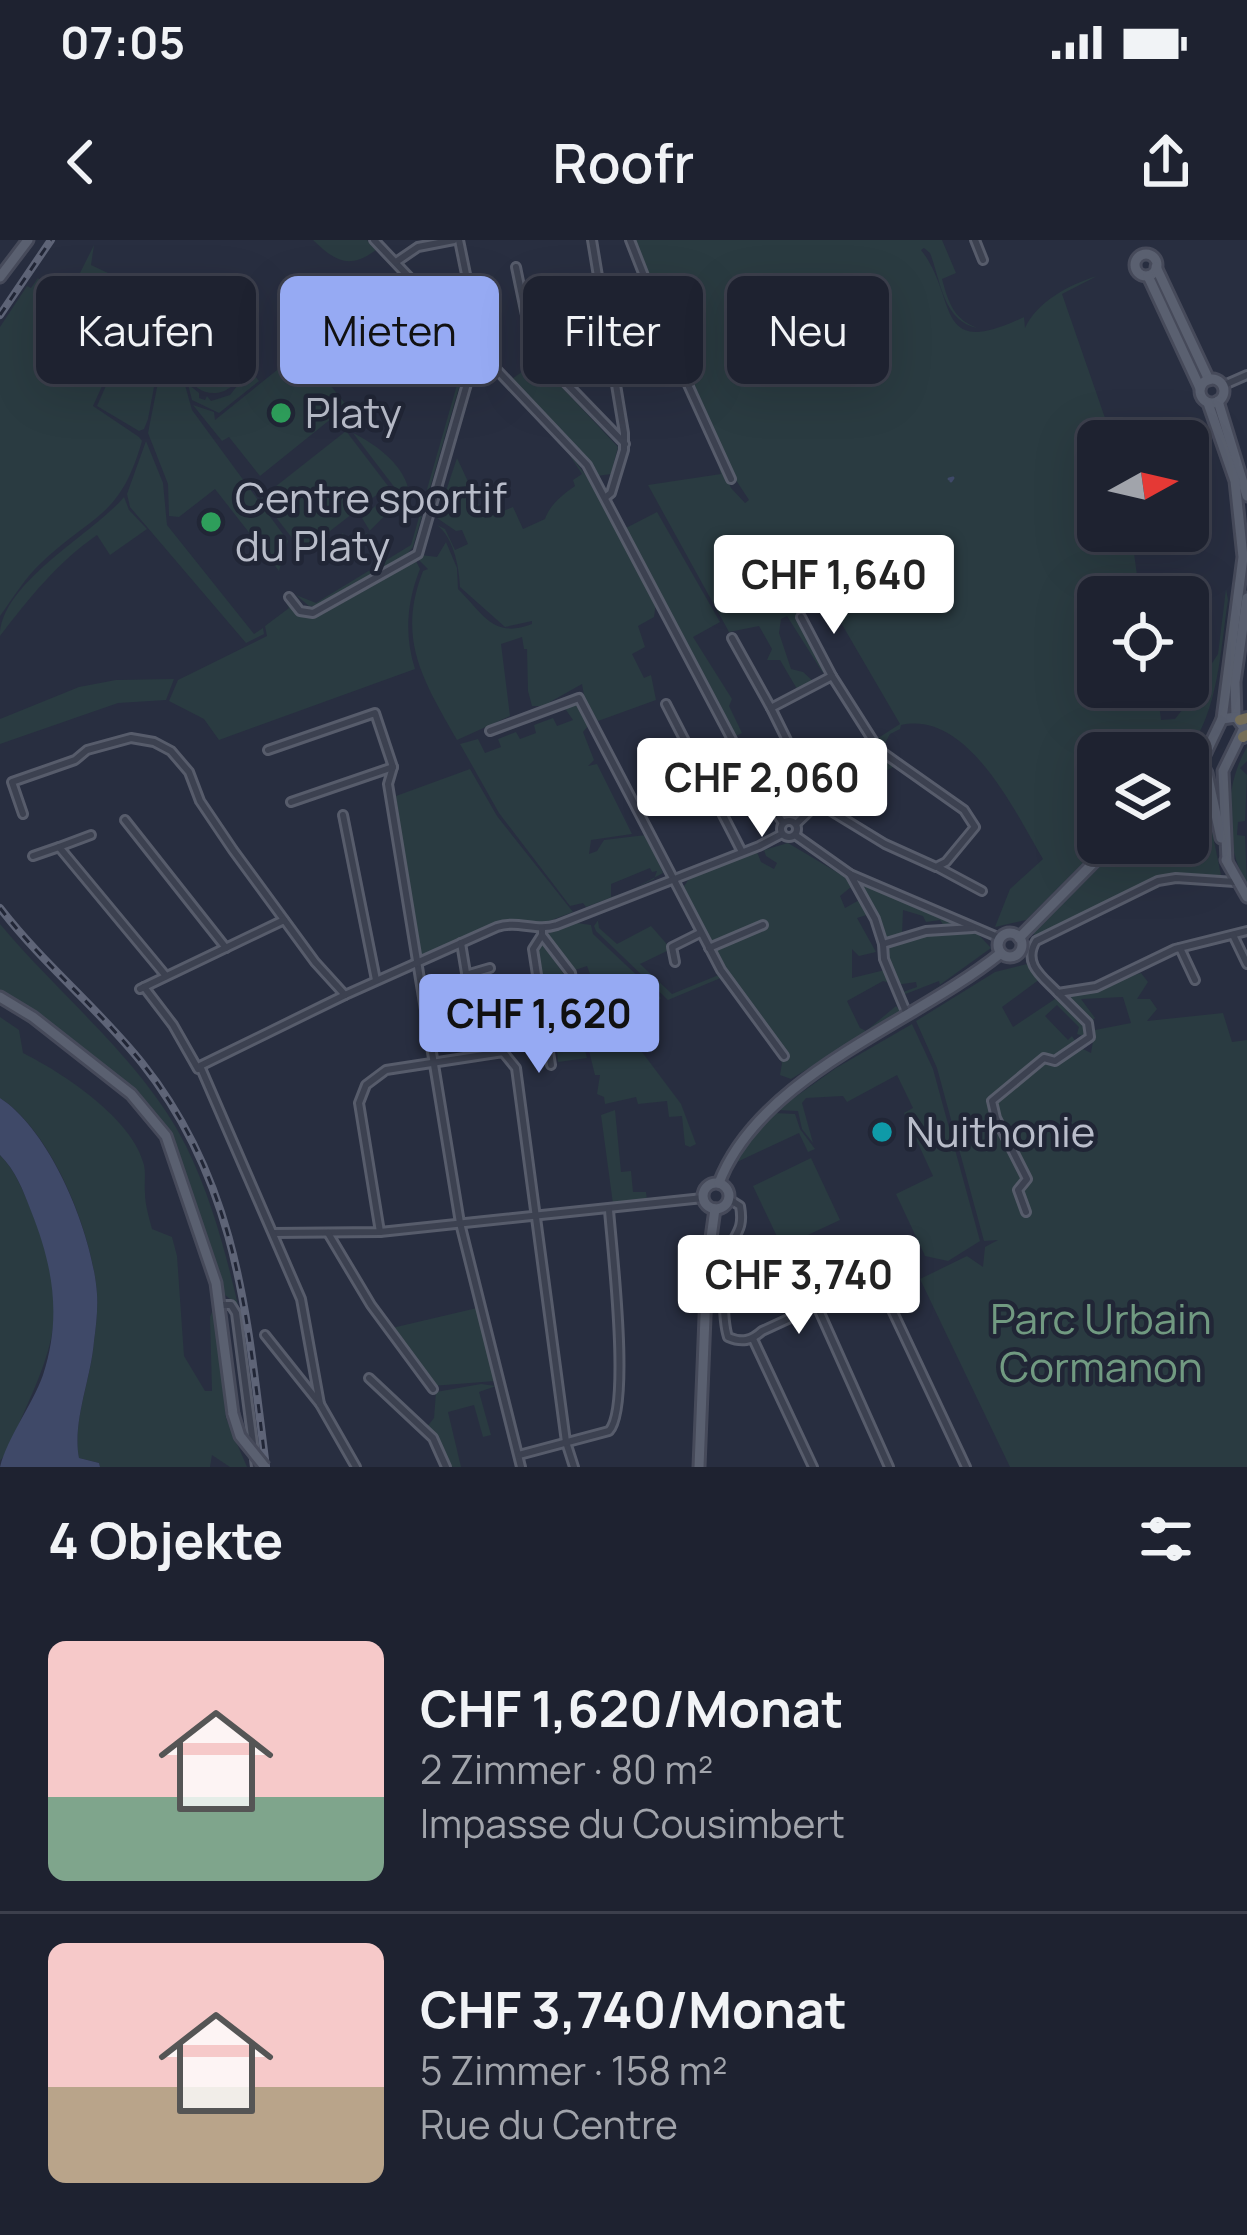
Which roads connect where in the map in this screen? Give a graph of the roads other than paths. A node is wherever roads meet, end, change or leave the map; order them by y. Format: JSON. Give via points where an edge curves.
{"nodes":[{"id":1,"x":28,"y":240,"type":"edge"},
{"id":2,"x":374,"y":240,"type":"edge"},
{"id":3,"x":457,"y":240,"type":"edge"},
{"id":4,"x":592,"y":240,"type":"edge"},
{"id":5,"x":631,"y":240,"type":"edge"},
{"id":6,"x":976,"y":240,"type":"edge"},
{"id":7,"x":1143,"y":240,"type":"edge"},
{"id":8,"x":416,"y":243,"type":"edge"},
{"id":9,"x":983,"y":260,"type":"dead end"},
{"id":10,"x":396,"y":262,"type":"junction"},
{"id":11,"x":516,"y":267,"type":"dead end"},
{"id":12,"x":409,"y":276,"type":"edge"},
{"id":13,"x":467,"y":276,"type":"edge"},
{"id":14,"x":0,"y":277,"type":"edge"},
{"id":15,"x":499,"y":372,"type":"edge"},
{"id":16,"x":1247,"y":375,"type":"edge"},
{"id":17,"x":468,"y":384,"type":"edge"},
{"id":18,"x":1204,"y":384,"type":"junction"},
{"id":19,"x":1222,"y":386,"type":"junction"},
{"id":20,"x":1213,"y":402,"type":"junction"},
{"id":21,"x":625,"y":444,"type":"junction"},
{"id":22,"x":731,"y":479,"type":"dead end"},
{"id":23,"x":614,"y":480,"type":"junction"},
{"id":24,"x":599,"y":485,"type":"junction"},
{"id":25,"x":606,"y":496,"type":"junction"},
{"id":26,"x":1247,"y":496,"type":"edge"},
{"id":27,"x":289,"y":596,"type":"dead end"},
{"id":28,"x":1247,"y":598,"type":"edge"},
{"id":29,"x":801,"y":617,"type":"dead end"},
{"id":30,"x":732,"y":638,"type":"dead end"},
{"id":31,"x":832,"y":676,"type":"junction"},
{"id":32,"x":666,"y":704,"type":"dead end"},
{"id":33,"x":771,"y":708,"type":"junction"},
{"id":34,"x":1241,"y":718,"type":"edge"},
{"id":35,"x":1222,"y":719,"type":"junction"},
{"id":36,"x":490,"y":730,"type":"dead end"},
{"id":37,"x":1216,"y":731,"type":"junction"},
{"id":38,"x":1242,"y":738,"type":"edge"},
{"id":39,"x":1209,"y":742,"type":"edge"},
{"id":40,"x":1209,"y":749,"type":"edge"},
{"id":41,"x":268,"y":750,"type":"dead end"},
{"id":42,"x":1227,"y":758,"type":"junction"},
{"id":43,"x":393,"y":767,"type":"junction"},
{"id":44,"x":1209,"y":769,"type":"edge"},
{"id":45,"x":1223,"y":771,"type":"junction"},
{"id":46,"x":1209,"y":788,"type":"edge"},
{"id":47,"x":291,"y":802,"type":"dead end"},
{"id":48,"x":818,"y":803,"type":"junction"},
{"id":49,"x":23,"y":814,"type":"dead end"},
{"id":50,"x":343,"y":815,"type":"dead end"},
{"id":51,"x":124,"y":820,"type":"dead end"},
{"id":52,"x":783,"y":823,"type":"junction"},
{"id":53,"x":796,"y":824,"type":"junction"},
{"id":54,"x":782,"y":833,"type":"junction"},
{"id":55,"x":795,"y":835,"type":"junction"},
{"id":56,"x":92,"y":836,"type":"dead end"},
{"id":57,"x":59,"y":847,"type":"junction"},
{"id":58,"x":742,"y":852,"type":"junction"},
{"id":59,"x":33,"y":856,"type":"dead end"},
{"id":60,"x":1227,"y":861,"type":"junction"},
{"id":61,"x":1092,"y":864,"type":"edge"},
{"id":62,"x":936,"y":867,"type":"junction"},
{"id":63,"x":850,"y":874,"type":"junction"},
{"id":64,"x":673,"y":878,"type":"junction"},
{"id":65,"x":1235,"y":882,"type":"junction"},
{"id":66,"x":982,"y":890,"type":"dead end"},
{"id":67,"x":1247,"y":897,"type":"edge"},
{"id":68,"x":284,"y":920,"type":"junction"},
{"id":69,"x":763,"y":925,"type":"dead end"},
{"id":70,"x":975,"y":927,"type":"junction"},
{"id":71,"x":1247,"y":931,"type":"edge"},
{"id":72,"x":542,"y":932,"type":"junction"},
{"id":73,"x":700,"y":933,"type":"junction"},
{"id":74,"x":1233,"y":935,"type":"junction"},
{"id":75,"x":1000,"y":938,"type":"junction"},
{"id":76,"x":1019,"y":938,"type":"junction"},
{"id":77,"x":461,"y":944,"type":"junction"},
{"id":78,"x":883,"y":944,"type":"junction"},
{"id":79,"x":226,"y":948,"type":"junction"},
{"id":80,"x":709,"y":948,"type":"junction"},
{"id":81,"x":1180,"y":948,"type":"junction"},
{"id":82,"x":1001,"y":953,"type":"junction"},
{"id":83,"x":675,"y":962,"type":"dead end"},
{"id":84,"x":417,"y":963,"type":"junction"},
{"id":85,"x":1247,"y":964,"type":"edge"},
{"id":86,"x":490,"y":968,"type":"dead end"},
{"id":87,"x":466,"y":975,"type":"junction"},
{"id":88,"x":166,"y":976,"type":"junction"},
{"id":89,"x":376,"y":980,"type":"junction"},
{"id":90,"x":1195,"y":980,"type":"dead end"},
{"id":91,"x":464,"y":991,"type":"dead end"},
{"id":92,"x":1058,"y":993,"type":"junction"},
{"id":93,"x":345,"y":994,"type":"junction"},
{"id":94,"x":0,"y":997,"type":"edge"},
{"id":95,"x":908,"y":1017,"type":"junction"},
{"id":96,"x":587,"y":1045,"type":"dead end"},
{"id":97,"x":784,"y":1056,"type":"dead end"},
{"id":98,"x":433,"y":1061,"type":"junction"},
{"id":99,"x":550,"y":1065,"type":"dead end"},
{"id":100,"x":201,"y":1073,"type":"junction"},
{"id":101,"x":719,"y":1183,"type":"junction"},
{"id":102,"x":703,"y":1198,"type":"junction"},
{"id":103,"x":729,"y":1199,"type":"junction"},
{"id":104,"x":715,"y":1209,"type":"junction"},
{"id":105,"x":609,"y":1210,"type":"junction"},
{"id":106,"x":1026,"y":1212,"type":"dead end"},
{"id":107,"x":536,"y":1216,"type":"junction"},
{"id":108,"x":460,"y":1223,"type":"junction"},
{"id":109,"x":380,"y":1232,"type":"junction"},
{"id":110,"x":273,"y":1233,"type":"junction"},
{"id":111,"x":328,"y":1234,"type":"junction"},
{"id":112,"x":907,"y":1264,"type":"dead end"},
{"id":113,"x":877,"y":1278,"type":"junction"},
{"id":114,"x":220,"y":1305,"type":"junction"},
{"id":115,"x":817,"y":1305,"type":"junction"},
{"id":116,"x":265,"y":1335,"type":"dead end"},
{"id":117,"x":753,"y":1339,"type":"junction"},
{"id":118,"x":369,"y":1378,"type":"dead end"},
{"id":119,"x":433,"y":1389,"type":"dead end"},
{"id":120,"x":320,"y":1404,"type":"junction"},
{"id":121,"x":566,"y":1442,"type":"junction"},
{"id":122,"x":519,"y":1455,"type":"junction"},
{"id":123,"x":260,"y":1467,"type":"edge"},
{"id":124,"x":356,"y":1467,"type":"edge"},
{"id":125,"x":446,"y":1467,"type":"edge"},
{"id":126,"x":521,"y":1467,"type":"edge"},
{"id":127,"x":574,"y":1467,"type":"edge"},
{"id":128,"x":699,"y":1467,"type":"edge"},
{"id":129,"x":813,"y":1467,"type":"edge"},
{"id":130,"x":889,"y":1467,"type":"edge"},
{"id":131,"x":966,"y":1467,"type":"edge"}],
"edges":[{"from":1,"to":14,"type":"main road"},
{"from":2,"to":10,"type":"street"},
{"from":3,"to":8,"type":"street"},
{"from":3,"to":13,"type":"street"},
{"from":4,"to":21,"type":"street"},
{"from":5,"to":22,"type":"street"},
{"from":6,"to":9,"type":"street"},
{"from":7,"to":18,"type":"main road"},
{"from":8,"to":10,"type":"street"},
{"from":10,"to":12,"type":"street"},
{"from":11,"to":21,"type":"street","via":[[533,349]]},
{"from":15,"to":24,"type":"street"},
{"from":16,"to":19,"type":"street"},
{"from":17,"to":27,"type":"street","via":[[418,554],[313,614]]},
{"from":18,"to":19,"type":"main road"},
{"from":18,"to":20,"type":"main road","via":[[1201,397]]},
{"from":19,"to":20,"type":"main road"},
{"from":20,"to":26,"type":"main road"},
{"from":20,"to":35,"type":"main road","via":[[1243,523]]},
{"from":21,"to":23,"type":"street"},
{"from":23,"to":24,"type":"street"},
{"from":23,"to":25,"type":"street"},
{"from":24,"to":25,"type":"street"},
{"from":25,"to":52,"type":"street"},
{"from":28,"to":34,"type":"main road","via":[[1235,682]]},
{"from":29,"to":31,"type":"street"},
{"from":30,"to":33,"type":"street"},
{"from":31,"to":33,"type":"street"},
{"from":31,"to":62,"type":"street","via":[[879,750],[974,822]]},
{"from":32,"to":58,"type":"street"},
{"from":33,"to":48,"type":"street"},
{"from":34,"to":35,"type":"main road"},
{"from":34,"to":38,"type":"main road"},
{"from":35,"to":37,"type":"main road"},
{"from":36,"to":64,"type":"street","via":[[579,698]]},
{"from":37,"to":38,"type":"main road","via":[[1221,741]]},
{"from":37,"to":39,"type":"main road"},
{"from":38,"to":42,"type":"main road"},
{"from":40,"to":42,"type":"main road"},
{"from":41,"to":43,"type":"street","via":[[374,713]]},
{"from":42,"to":45,"type":"main road"},
{"from":43,"to":47,"type":"street"},
{"from":43,"to":84,"type":"street","via":[[388,784]]},
{"from":44,"to":45,"type":"main road"},
{"from":45,"to":60,"type":"main road"},
{"from":46,"to":60,"type":"main road"},
{"from":48,"to":53,"type":"street"},
{"from":48,"to":62,"type":"street"},
{"from":49,"to":68,"type":"street","via":[[12,782],[87,750],[131,738],[154,742],[189,772],[206,811]]},
{"from":50,"to":89,"type":"street"},
{"from":51,"to":79,"type":"street"},
{"from":52,"to":53,"type":"street"},
{"from":52,"to":54,"type":"street"},
{"from":53,"to":55,"type":"street"},
{"from":54,"to":55,"type":"street"},
{"from":54,"to":58,"type":"street"},
{"from":55,"to":63,"type":"street"},
{"from":56,"to":57,"type":"street"},
{"from":57,"to":59,"type":"street"},
{"from":57,"to":88,"type":"street"},
{"from":58,"to":64,"type":"street"},
{"from":60,"to":65,"type":"main road"},
{"from":61,"to":76,"type":"main road"},
{"from":62,"to":66,"type":"street"},
{"from":63,"to":70,"type":"street"},
{"from":63,"to":78,"type":"street"},
{"from":64,"to":72,"type":"street"},
{"from":64,"to":73,"type":"street"},
{"from":65,"to":67,"type":"main road"},
{"from":65,"to":92,"type":"street","via":[[1158,881],[1036,941],[1033,966]]},
{"from":68,"to":79,"type":"street"},
{"from":68,"to":93,"type":"street"},
{"from":69,"to":80,"type":"street"},
{"from":70,"to":75,"type":"street"},
{"from":70,"to":78,"type":"street"},
{"from":71,"to":74,"type":"street"},
{"from":72,"to":77,"type":"street","via":[[508,924]]},
{"from":72,"to":96,"type":"street","via":[[571,973]]},
{"from":72,"to":99,"type":"street","via":[[533,949]]},
{"from":73,"to":80,"type":"street"},
{"from":73,"to":83,"type":"street","via":[[672,947]]},
{"from":74,"to":81,"type":"street"},
{"from":74,"to":85,"type":"street"},
{"from":75,"to":76,"type":"main road"},
{"from":75,"to":82,"type":"main road"},
{"from":76,"to":82,"type":"main road","via":[[1018,954]]},
{"from":77,"to":84,"type":"street"},
{"from":77,"to":87,"type":"street"},
{"from":78,"to":95,"type":"street"},
{"from":79,"to":88,"type":"street"},
{"from":80,"to":97,"type":"street"},
{"from":81,"to":90,"type":"street"},
{"from":81,"to":92,"type":"street","via":[[1096,987]]},
{"from":82,"to":95,"type":"main road"},
{"from":84,"to":89,"type":"street"},
{"from":84,"to":98,"type":"street"},
{"from":86,"to":87,"type":"street"},
{"from":87,"to":91,"type":"street"},
{"from":88,"to":100,"type":"street","via":[[142,988]]},
{"from":89,"to":93,"type":"street"},
{"from":92,"to":106,"type":"street","via":[[1088,1023],[1090,1037],[1034,1064],[992,1101],[1028,1180],[1018,1190]]},
{"from":93,"to":100,"type":"street","via":[[205,1060]]},
{"from":94,"to":114,"type":"main road","via":[[131,1094],[159,1125]]},
{"from":95,"to":101,"type":"main road","via":[[772,1104]]},
{"from":98,"to":107,"type":"street","via":[[494,1051],[514,1060]]},
{"from":98,"to":108,"type":"street"},
{"from":98,"to":109,"type":"street","via":[[386,1070],[361,1093]]},
{"from":100,"to":110,"type":"street"},
{"from":101,"to":102,"type":"main road"},
{"from":101,"to":103,"type":"main road"},
{"from":102,"to":104,"type":"main road"},
{"from":102,"to":105,"type":"street"},
{"from":103,"to":104,"type":"main road"},
{"from":103,"to":117,"type":"street","via":[[740,1206],[742,1226],[726,1256],[725,1332]]},
{"from":104,"to":128,"type":"main road"},
{"from":105,"to":107,"type":"street"},
{"from":105,"to":121,"type":"street","via":[[618,1416],[609,1431]]},
{"from":107,"to":108,"type":"street"},
{"from":107,"to":121,"type":"street"},
{"from":108,"to":109,"type":"street"},
{"from":108,"to":122,"type":"street"},
{"from":109,"to":111,"type":"street"},
{"from":110,"to":111,"type":"street"},
{"from":110,"to":120,"type":"street","via":[[302,1299]]},
{"from":111,"to":119,"type":"street"},
{"from":112,"to":113,"type":"street"},
{"from":113,"to":115,"type":"street"},
{"from":113,"to":131,"type":"street"},
{"from":114,"to":123,"type":"main road","bridge":true,"via":[[233,1414]]},
{"from":114,"to":123,"type":"street","via":[[236,1310]]},
{"from":115,"to":117,"type":"street"},
{"from":115,"to":130,"type":"street"},
{"from":116,"to":120,"type":"street"},
{"from":117,"to":129,"type":"street"},
{"from":118,"to":125,"type":"street","via":[[433,1438]]},
{"from":120,"to":124,"type":"street"},
{"from":121,"to":122,"type":"street"},
{"from":121,"to":127,"type":"street"},
{"from":122,"to":126,"type":"street"}]}
